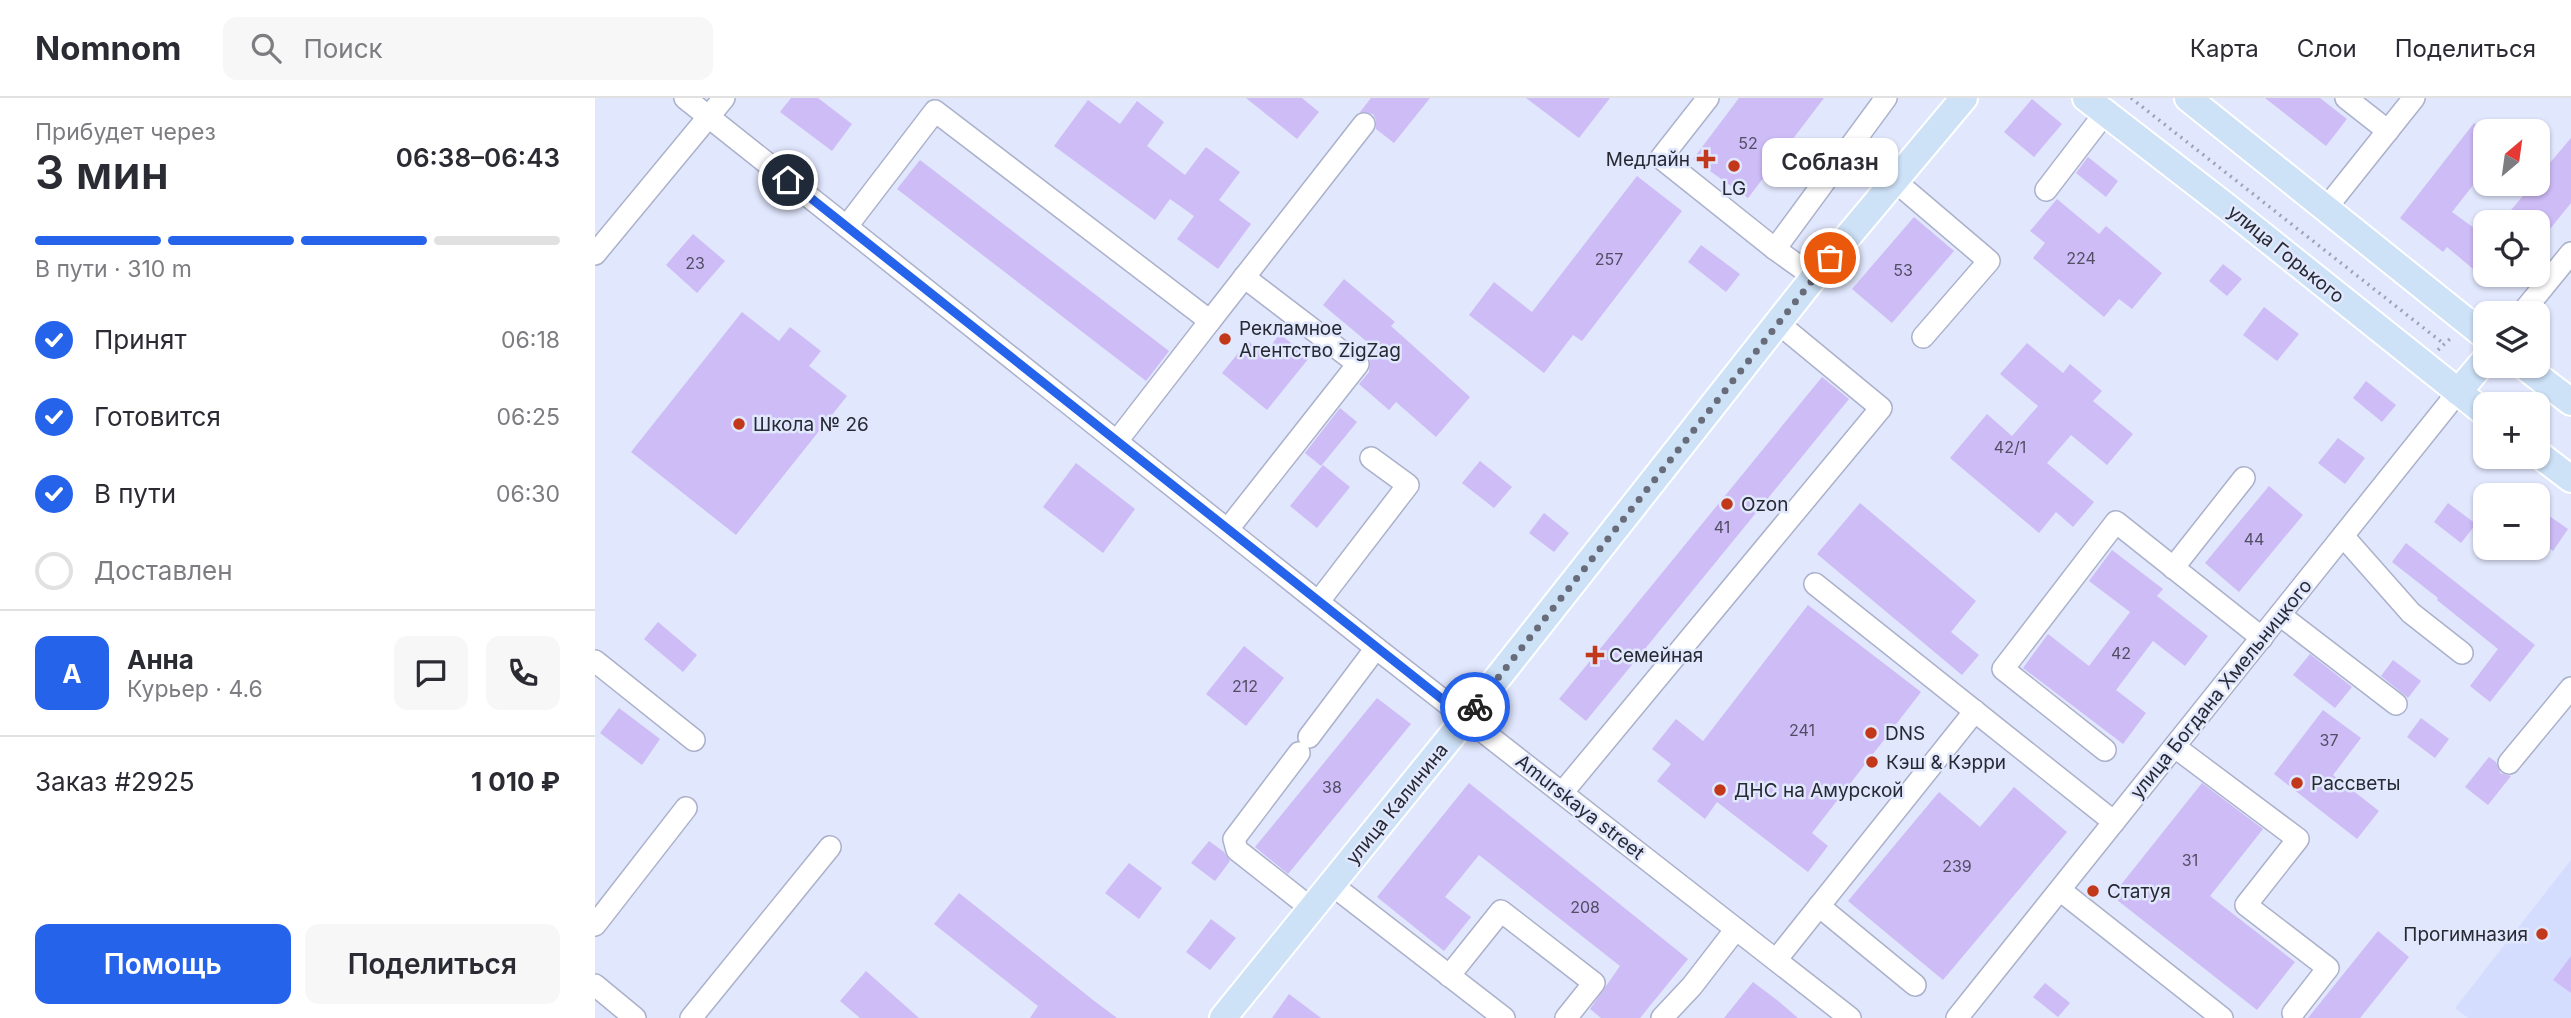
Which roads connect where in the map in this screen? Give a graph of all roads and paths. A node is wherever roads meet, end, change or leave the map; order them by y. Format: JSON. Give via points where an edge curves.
{"nodes":[{"id":1,"x":685,"y":98,"type":"edge"},
{"id":2,"x":724,"y":98,"type":"edge"},
{"id":3,"x":1709,"y":98,"type":"edge"},
{"id":4,"x":1886,"y":98,"type":"edge"},
{"id":5,"x":1964,"y":98,"type":"edge"},
{"id":6,"x":2131,"y":98,"type":"edge"},
{"id":7,"x":2188,"y":98,"type":"edge"},
{"id":8,"x":2346,"y":98,"type":"edge"},
{"id":9,"x":2414,"y":98,"type":"edge"},
{"id":10,"x":2096,"y":105,"type":"edge"},
{"id":11,"x":709,"y":117,"type":"junction"},
{"id":12,"x":1364,"y":124,"type":"dead end"},
{"id":13,"x":2388,"y":131,"type":"junction"},
{"id":14,"x":1895,"y":181,"type":"junction"},
{"id":15,"x":2046,"y":190,"type":"dead end"},
{"id":16,"x":2327,"y":207,"type":"junction"},
{"id":17,"x":847,"y":226,"type":"junction"},
{"id":18,"x":1775,"y":249,"type":"junction"},
{"id":19,"x":2571,"y":253,"type":"edge"},
{"id":20,"x":595,"y":254,"type":"edge"},
{"id":21,"x":1244,"y":277,"type":"junction"},
{"id":22,"x":1814,"y":277,"type":"junction"},
{"id":23,"x":2532,"y":301,"type":"edge"},
{"id":24,"x":1210,"y":321,"type":"junction"},
{"id":25,"x":1778,"y":323,"type":"junction"},
{"id":26,"x":2473,"y":326,"type":"edge"},
{"id":27,"x":2454,"y":334,"type":"dead end"},
{"id":28,"x":1923,"y":337,"type":"dead end"},
{"id":29,"x":2444,"y":344,"type":"junction"},
{"id":30,"x":2433,"y":354,"type":"dead end"},
{"id":31,"x":2473,"y":374,"type":"edge"},
{"id":32,"x":2539,"y":378,"type":"edge"},
{"id":33,"x":2458,"y":392,"type":"junction"},
{"id":34,"x":2571,"y":402,"type":"edge"},
{"id":35,"x":2473,"y":403,"type":"edge"},
{"id":36,"x":1117,"y":441,"type":"junction"},
{"id":37,"x":1371,"y":458,"type":"dead end"},
{"id":38,"x":2550,"y":463,"type":"edge"},
{"id":39,"x":2244,"y":478,"type":"dead end"},
{"id":40,"x":2571,"y":479,"type":"edge"},
{"id":41,"x":1228,"y":529,"type":"junction"},
{"id":42,"x":2343,"y":536,"type":"junction"},
{"id":43,"x":2173,"y":568,"type":"junction"},
{"id":44,"x":1815,"y":584,"type":"dead end"},
{"id":45,"x":1319,"y":601,"type":"junction"},
{"id":46,"x":2280,"y":615,"type":"junction"},
{"id":47,"x":2262,"y":638,"type":"junction"},
{"id":48,"x":1376,"y":648,"type":"junction"},
{"id":49,"x":2462,"y":653,"type":"dead end"},
{"id":50,"x":595,"y":661,"type":"edge"},
{"id":51,"x":2571,"y":688,"type":"edge"},
{"id":52,"x":2396,"y":704,"type":"dead end"},
{"id":53,"x":1975,"y":711,"type":"junction"},
{"id":54,"x":1466,"y":718,"type":"junction"},
{"id":55,"x":694,"y":740,"type":"dead end"},
{"id":56,"x":2175,"y":747,"type":"junction"},
{"id":57,"x":2105,"y":750,"type":"dead end"},
{"id":58,"x":2509,"y":763,"type":"dead end"},
{"id":59,"x":1562,"y":793,"type":"junction"},
{"id":60,"x":686,"y":808,"type":"dead end"},
{"id":61,"x":2114,"y":822,"type":"junction"},
{"id":62,"x":830,"y":847,"type":"dead end"},
{"id":63,"x":1331,"y":884,"type":"junction"},
{"id":64,"x":2060,"y":890,"type":"junction"},
{"id":65,"x":1819,"y":906,"type":"junction"},
{"id":66,"x":1312,"y":909,"type":"junction"},
{"id":67,"x":595,"y":925,"type":"edge"},
{"id":68,"x":1736,"y":929,"type":"junction"},
{"id":69,"x":1776,"y":960,"type":"junction"},
{"id":70,"x":1449,"y":976,"type":"junction"},
{"id":71,"x":595,"y":985,"type":"edge"},
{"id":72,"x":1915,"y":985,"type":"dead end"},
{"id":73,"x":2293,"y":1013,"type":"dead end"},
{"id":74,"x":635,"y":1018,"type":"edge"},
{"id":75,"x":691,"y":1018,"type":"edge"},
{"id":76,"x":1223,"y":1018,"type":"edge"},
{"id":77,"x":1504,"y":1018,"type":"edge"},
{"id":78,"x":1566,"y":1018,"type":"edge"},
{"id":79,"x":1662,"y":1018,"type":"edge"},
{"id":80,"x":1850,"y":1018,"type":"edge"},
{"id":81,"x":1957,"y":1018,"type":"edge"},
{"id":82,"x":2223,"y":1018,"type":"edge"}],
"edges":[{"from":1,"to":11,"type":"street","name":"Amurskaya street"},
{"from":2,"to":11,"type":"street"},
{"from":3,"to":18,"type":"street","via":[[1661,158]]},
{"from":4,"to":18,"type":"street"},
{"from":5,"to":14,"type":"main road","name":"улица Калинина"},
{"from":6,"to":29,"type":"path"},
{"from":7,"to":16,"type":"main road"},
{"from":8,"to":13,"type":"street"},
{"from":9,"to":13,"type":"street"},
{"from":10,"to":15,"type":"street"},
{"from":10,"to":33,"type":"main road","name":"улица Горького"},
{"from":11,"to":17,"type":"street","name":"Amurskaya street"},
{"from":11,"to":20,"type":"street"},
{"from":12,"to":21,"type":"street"},
{"from":13,"to":16,"type":"street"},
{"from":14,"to":22,"type":"main road","name":"улица Калинина"},
{"from":14,"to":28,"type":"street","via":[[1989,261]]},
{"from":16,"to":26,"type":"main road"},
{"from":17,"to":24,"type":"street","via":[[935,111]]},
{"from":17,"to":36,"type":"street","name":"Amurskaya street"},
{"from":18,"to":22,"type":"street"},
{"from":19,"to":23,"type":"street"},
{"from":21,"to":24,"type":"street"},
{"from":21,"to":41,"type":"street","via":[[1358,364]]},
{"from":22,"to":25,"type":"main road","name":"улица Калинина"},
{"from":24,"to":36,"type":"street"},
{"from":25,"to":54,"type":"main road","name":"улица Калинина"},
{"from":25,"to":59,"type":"street","via":[[1881,408]]},
{"from":27,"to":29,"type":"path"},
{"from":29,"to":30,"type":"path"},
{"from":31,"to":33,"type":"main road","name":"улица Богдана Хмельницкого"},
{"from":32,"to":34,"type":"main road"},
{"from":33,"to":35,"type":"main road","name":"улица Горького"},
{"from":33,"to":42,"type":"street","name":"улица Богдана Хмельницкого"},
{"from":36,"to":41,"type":"street","name":"Amurskaya street"},
{"from":37,"to":45,"type":"street","via":[[1408,485]]},
{"from":38,"to":40,"type":"main road"},
{"from":39,"to":43,"type":"street"},
{"from":41,"to":45,"type":"street","name":"Amurskaya street"},
{"from":42,"to":46,"type":"street","name":"улица Богдана Хмельницкого"},
{"from":42,"to":49,"type":"street","via":[[2410,613]]},
{"from":43,"to":47,"type":"street"},
{"from":43,"to":57,"type":"street","via":[[2116,522],[2003,669]]},
{"from":44,"to":53,"type":"street"},
{"from":45,"to":48,"type":"street","name":"Amurskaya street"},
{"from":46,"to":47,"type":"street","name":"улица Богдана Хмельницкого"},
{"from":46,"to":52,"type":"street"},
{"from":47,"to":56,"type":"street","name":"улица Богдана Хмельницкого"},
{"from":48,"to":54,"type":"street","name":"Amurskaya street"},
{"from":48,"to":66,"type":"street","via":[[1234,839],[1237,850]]},
{"from":50,"to":55,"type":"street"},
{"from":51,"to":58,"type":"street"},
{"from":53,"to":61,"type":"street"},
{"from":53,"to":65,"type":"street"},
{"from":54,"to":59,"type":"street","name":"Amurskaya street"},
{"from":54,"to":63,"type":"main road","name":"улица Калинина"},
{"from":56,"to":61,"type":"street","name":"улица Богдана Хмельницкого"},
{"from":56,"to":73,"type":"street","via":[[2298,839],[2246,905],[2328,968]]},
{"from":59,"to":68,"type":"street","name":"Amurskaya street"},
{"from":60,"to":67,"type":"street"},
{"from":61,"to":64,"type":"street","name":"улица Богдана Хмельницкого"},
{"from":62,"to":75,"type":"street"},
{"from":63,"to":66,"type":"main road","name":"улица Калинина"},
{"from":63,"to":70,"type":"street"},
{"from":64,"to":81,"type":"street","name":"улица Богдана Хмельницкого"},
{"from":64,"to":82,"type":"street"},
{"from":65,"to":69,"type":"street"},
{"from":65,"to":72,"type":"street"},
{"from":66,"to":76,"type":"main road","name":"улица Калинина"},
{"from":68,"to":69,"type":"street","name":"Amurskaya street"},
{"from":68,"to":79,"type":"street"},
{"from":69,"to":80,"type":"street","name":"Amurskaya street"},
{"from":70,"to":77,"type":"street"},
{"from":70,"to":78,"type":"street","via":[[1501,911],[1594,983]]},
{"from":71,"to":74,"type":"street"}]}
